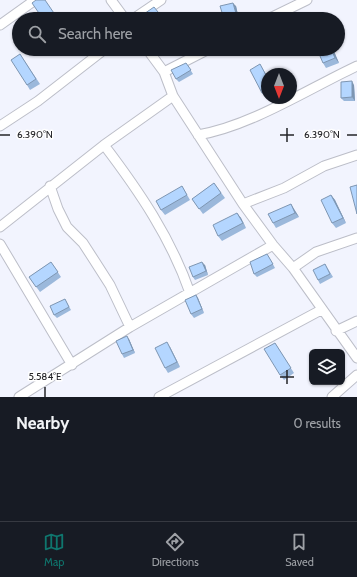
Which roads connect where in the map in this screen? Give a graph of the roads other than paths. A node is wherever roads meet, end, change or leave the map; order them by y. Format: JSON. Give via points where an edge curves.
{"nodes":[{"id":1,"x":34,"y":0,"type":"edge"},
{"id":2,"x":111,"y":0,"type":"edge"},
{"id":3,"x":161,"y":0,"type":"edge"},
{"id":4,"x":307,"y":0,"type":"edge"},
{"id":5,"x":18,"y":12,"type":"edge"},
{"id":6,"x":120,"y":12,"type":"edge"},
{"id":7,"x":143,"y":12,"type":"edge"},
{"id":8,"x":282,"y":12,"type":"edge"},
{"id":9,"x":12,"y":16,"type":"edge"},
{"id":10,"x":0,"y":25,"type":"edge"},
{"id":11,"x":96,"y":56,"type":"edge"},
{"id":12,"x":152,"y":56,"type":"edge"},
{"id":13,"x":195,"y":56,"type":"edge"},
{"id":14,"x":357,"y":66,"type":"edge"},
{"id":15,"x":164,"y":72,"type":"junction"},
{"id":16,"x":173,"y":96,"type":"junction"},
{"id":17,"x":0,"y":126,"type":"edge"},
{"id":18,"x":198,"y":135,"type":"junction"},
{"id":19,"x":104,"y":145,"type":"junction"},
{"id":20,"x":357,"y":155,"type":"edge"},
{"id":21,"x":50,"y":186,"type":"junction"},
{"id":22,"x":243,"y":204,"type":"junction"},
{"id":23,"x":0,"y":227,"type":"edge"},
{"id":24,"x":357,"y":238,"type":"edge"},
{"id":25,"x":0,"y":244,"type":"edge"},
{"id":26,"x":273,"y":245,"type":"junction"},
{"id":27,"x":293,"y":268,"type":"junction"},
{"id":28,"x":190,"y":293,"type":"junction"},
{"id":29,"x":321,"y":310,"type":"junction"},
{"id":30,"x":357,"y":321,"type":"edge"},
{"id":31,"x":130,"y":327,"type":"junction"},
{"id":32,"x":336,"y":331,"type":"junction"},
{"id":33,"x":357,"y":358,"type":"edge"},
{"id":34,"x":72,"y":365,"type":"junction"},
{"id":35,"x":357,"y":375,"type":"edge"},
{"id":36,"x":19,"y":397,"type":"edge"},
{"id":37,"x":159,"y":397,"type":"edge"},
{"id":38,"x":332,"y":397,"type":"edge"}],
"edges":[{"from":1,"to":5,"type":"street"},
{"from":2,"to":6,"type":"street"},
{"from":3,"to":7,"type":"street"},
{"from":4,"to":8,"type":"street"},
{"from":9,"to":10,"type":"street"},
{"from":11,"to":17,"type":"street","via":[[38,101]]},
{"from":12,"to":15,"type":"street"},
{"from":13,"to":15,"type":"street"},
{"from":14,"to":18,"type":"street","via":[[274,108]]},
{"from":15,"to":16,"type":"street"},
{"from":16,"to":18,"type":"street"},
{"from":16,"to":19,"type":"street"},
{"from":18,"to":22,"type":"street"},
{"from":19,"to":21,"type":"street"},
{"from":19,"to":28,"type":"street","via":[[133,183],[161,227]]},
{"from":20,"to":22,"type":"street","via":[[324,166],[284,188]]},
{"from":21,"to":23,"type":"street"},
{"from":21,"to":31,"type":"street","via":[[67,226],[83,243],[98,266]]},
{"from":22,"to":26,"type":"street"},
{"from":24,"to":27,"type":"street","via":[[316,252]]},
{"from":25,"to":34,"type":"street"},
{"from":26,"to":27,"type":"street"},
{"from":26,"to":28,"type":"street"},
{"from":27,"to":29,"type":"street"},
{"from":28,"to":31,"type":"street"},
{"from":29,"to":32,"type":"street"},
{"from":29,"to":37,"type":"street"},
{"from":30,"to":32,"type":"street"},
{"from":31,"to":34,"type":"street"},
{"from":32,"to":33,"type":"street"},
{"from":34,"to":36,"type":"street"},
{"from":35,"to":38,"type":"street"}]}
